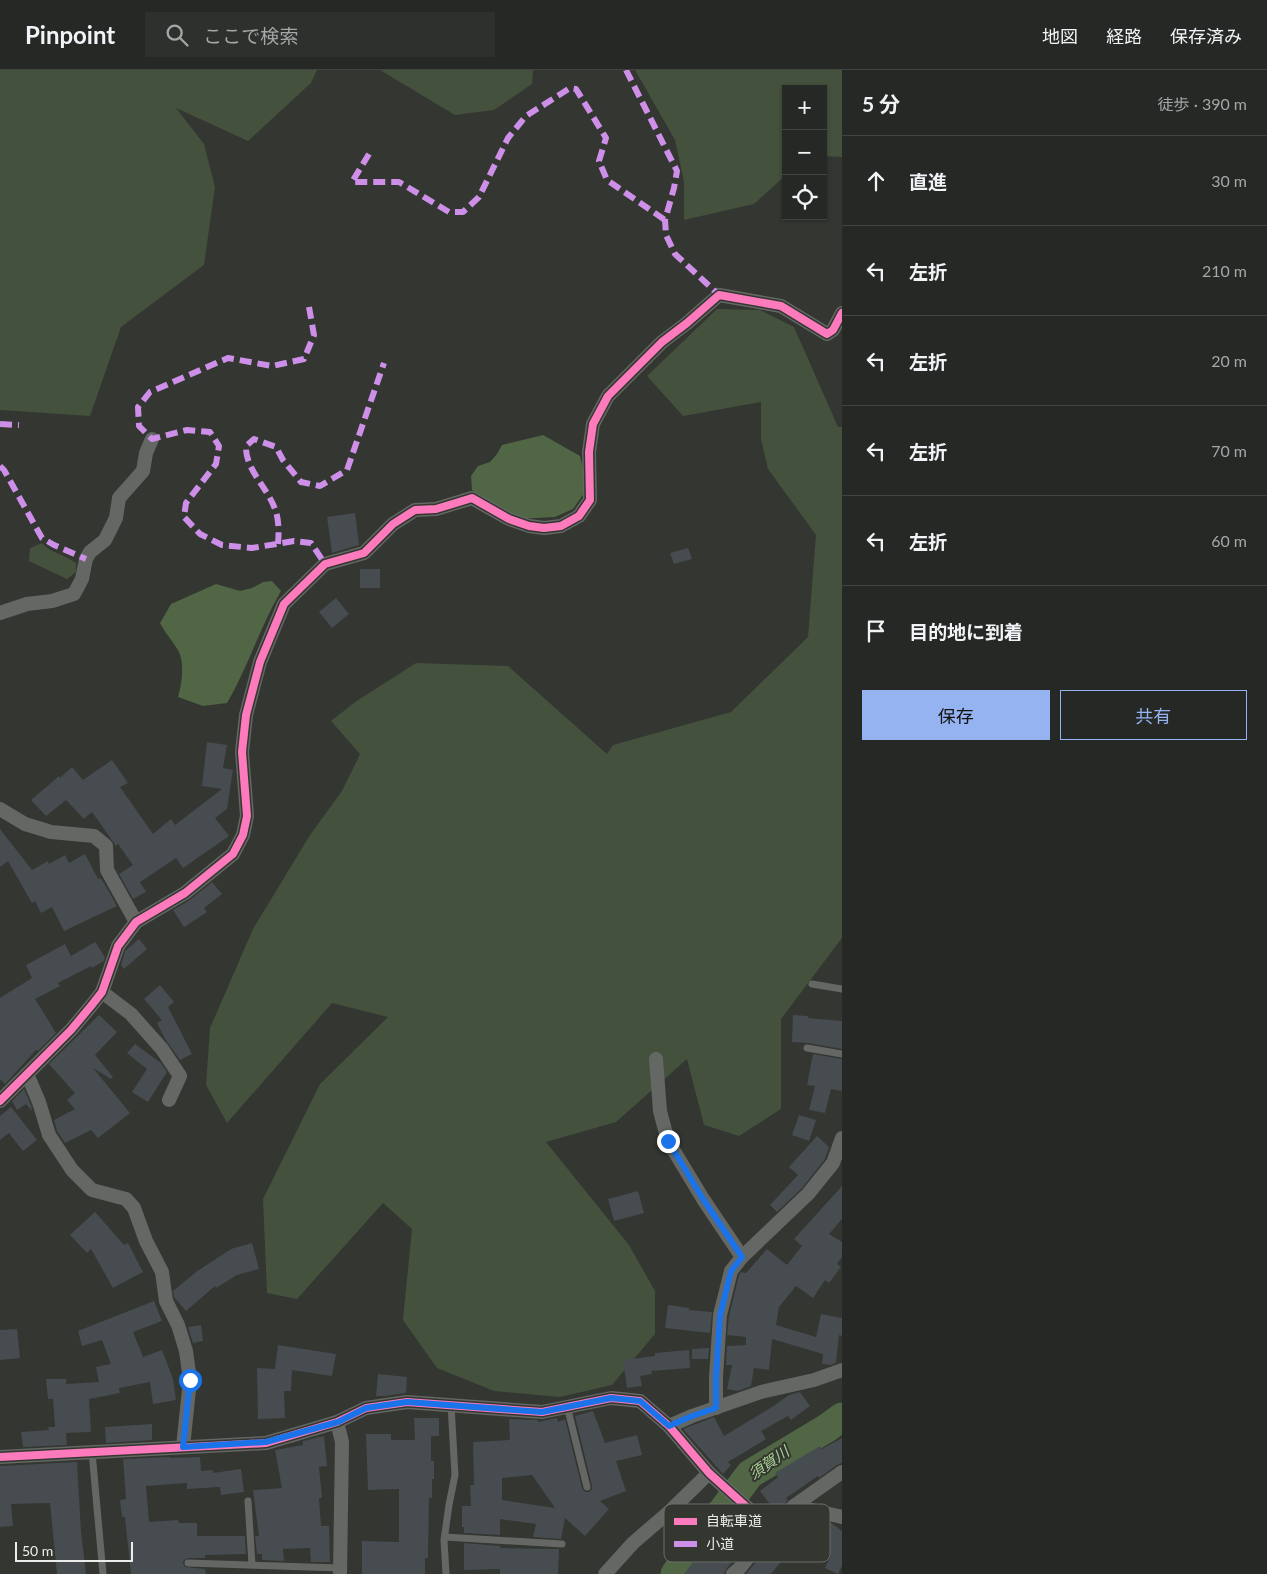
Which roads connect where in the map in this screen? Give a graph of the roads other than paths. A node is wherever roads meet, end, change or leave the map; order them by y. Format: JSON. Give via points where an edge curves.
{"nodes":[{"id":1,"x":842,"y":313,"type":"edge"},
{"id":2,"x":152,"y":439,"type":"dead end"},
{"id":3,"x":0,"y":613,"type":"edge"},
{"id":4,"x":0,"y":809,"type":"edge"},
{"id":5,"x":136,"y":922,"type":"junction"},
{"id":6,"x":812,"y":984,"type":"dead end"},
{"id":7,"x":842,"y":989,"type":"edge"},
{"id":8,"x":102,"y":992,"type":"junction"},
{"id":9,"x":807,"y":1048,"type":"dead end"},
{"id":10,"x":842,"y":1054,"type":"edge"},
{"id":11,"x":656,"y":1058,"type":"dead end"},
{"id":12,"x":27,"y":1074,"type":"junction"},
{"id":13,"x":169,"y":1100,"type":"dead end"},
{"id":14,"x":0,"y":1101,"type":"edge"},
{"id":15,"x":842,"y":1138,"type":"edge"},
{"id":16,"x":742,"y":1257,"type":"junction"},
{"id":17,"x":842,"y":1370,"type":"edge"},
{"id":18,"x":450,"y":1405,"type":"junction"},
{"id":19,"x":567,"y":1406,"type":"junction"},
{"id":20,"x":716,"y":1408,"type":"junction"},
{"id":21,"x":338,"y":1422,"type":"junction"},
{"id":22,"x":669,"y":1426,"type":"junction"},
{"id":23,"x":183,"y":1447,"type":"junction"},
{"id":24,"x":92,"y":1452,"type":"junction"},
{"id":25,"x":0,"y":1457,"type":"edge"},
{"id":26,"x":842,"y":1472,"type":"edge"},
{"id":27,"x":709,"y":1473,"type":"junction"},
{"id":28,"x":587,"y":1487,"type":"dead end"},
{"id":29,"x":248,"y":1501,"type":"dead end"},
{"id":30,"x":677,"y":1504,"type":"edge"},
{"id":31,"x":743,"y":1504,"type":"edge"},
{"id":32,"x":797,"y":1504,"type":"edge"},
{"id":33,"x":664,"y":1516,"type":"edge"},
{"id":34,"x":445,"y":1537,"type":"junction"},
{"id":35,"x":562,"y":1544,"type":"dead end"},
{"id":36,"x":745,"y":1562,"type":"edge"},
{"id":37,"x":188,"y":1563,"type":"dead end"},
{"id":38,"x":252,"y":1565,"type":"junction"},
{"id":39,"x":340,"y":1571,"type":"edge"},
{"id":40,"x":103,"y":1574,"type":"edge"},
{"id":41,"x":446,"y":1574,"type":"edge"},
{"id":42,"x":605,"y":1574,"type":"edge"},
{"id":43,"x":733,"y":1574,"type":"edge"}],
"edges":[{"from":1,"to":5,"type":"street","via":[[833,330],[827,334],[781,306],[719,295],[662,342],[608,396],[593,424],[589,452],[590,500],[579,516],[561,526],[529,526],[508,519],[472,498],[436,509],[415,510],[393,524],[364,553],[325,564],[284,604],[260,662],[246,715],[242,752],[246,816],[243,835],[233,854],[185,893]]},
{"from":2,"to":3,"type":"street","via":[[143,471],[119,498],[116,518],[105,540],[86,559],[82,579],[74,594]]},
{"from":4,"to":5,"type":"street","via":[[25,824],[51,832],[94,836],[106,846],[107,870]]},
{"from":5,"to":8,"type":"street","via":[[118,946]]},
{"from":6,"to":7,"type":"lane"},
{"from":8,"to":12,"type":"street","via":[[71,1030]]},
{"from":8,"to":13,"type":"street","via":[[131,1014],[162,1049],[180,1076]]},
{"from":9,"to":10,"type":"lane"},
{"from":11,"to":16,"type":"street","via":[[660,1111],[668,1141]]},
{"from":12,"to":14,"type":"street"},
{"from":12,"to":23,"type":"street","via":[[49,1135],[72,1170],[92,1190],[126,1199],[134,1208],[162,1272],[166,1301],[178,1324],[190,1380]]},
{"from":15,"to":16,"type":"street","via":[[833,1163],[808,1194]]},
{"from":16,"to":20,"type":"street","via":[[731,1271],[720,1316]]},
{"from":17,"to":20,"type":"street"},
{"from":18,"to":19,"type":"street","via":[[542,1412]]},
{"from":18,"to":21,"type":"street","via":[[407,1402],[366,1408]]},
{"from":18,"to":34,"type":"lane","via":[[455,1475]]},
{"from":19,"to":22,"type":"street","via":[[611,1398],[640,1401]]},
{"from":19,"to":28,"type":"lane"},
{"from":20,"to":22,"type":"street"},
{"from":21,"to":23,"type":"street","via":[[266,1442]]},
{"from":21,"to":39,"type":"street","via":[[342,1442]]},
{"from":22,"to":27,"type":"street"},
{"from":23,"to":24,"type":"street"},
{"from":24,"to":25,"type":"street"},
{"from":24,"to":40,"type":"lane"},
{"from":26,"to":32,"type":"street"},
{"from":27,"to":30,"type":"street"},
{"from":27,"to":31,"type":"street"},
{"from":29,"to":38,"type":"lane"},
{"from":33,"to":42,"type":"street","via":[[633,1543]]},
{"from":34,"to":35,"type":"lane"},
{"from":34,"to":41,"type":"lane"},
{"from":36,"to":43,"type":"street"},
{"from":37,"to":38,"type":"lane"},
{"from":38,"to":39,"type":"lane"}]}
